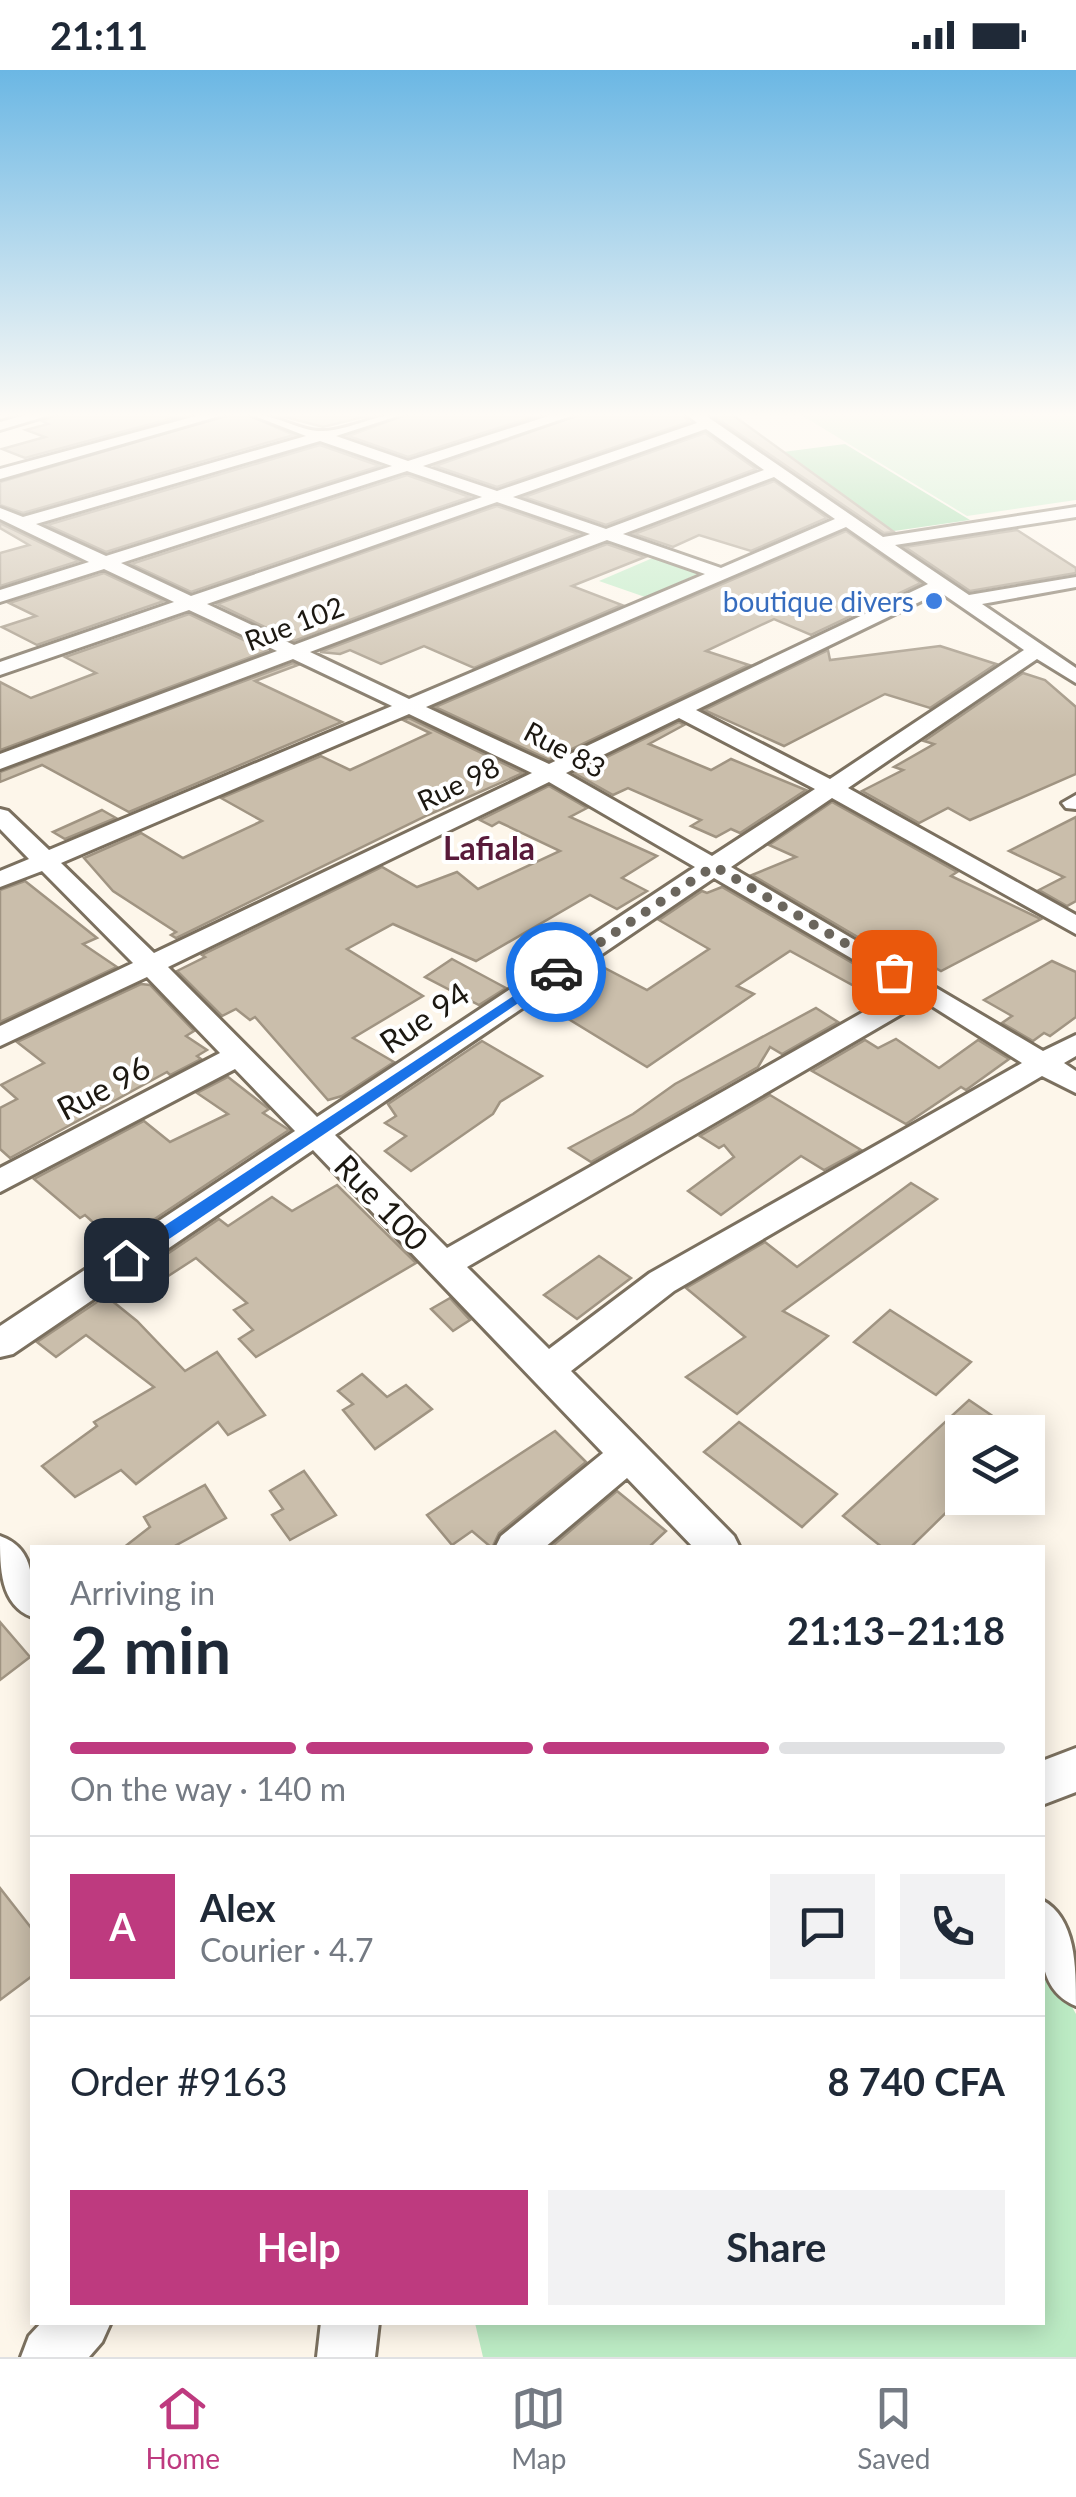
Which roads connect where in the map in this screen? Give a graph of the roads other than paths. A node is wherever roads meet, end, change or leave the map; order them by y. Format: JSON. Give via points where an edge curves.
{"nodes":[{"id":1,"x":6,"y":520,"type":"edge"},
{"id":2,"x":57,"y":520,"type":"edge"},
{"id":3,"x":238,"y":520,"type":"edge"},
{"id":4,"x":431,"y":520,"type":"edge"},
{"id":5,"x":564,"y":520,"type":"edge"},
{"id":6,"x":644,"y":520,"type":"edge"},
{"id":7,"x":848,"y":520,"type":"joint"},
{"id":8,"x":1026,"y":520,"type":"edge"},
{"id":9,"x":18,"y":532,"type":"junction"},
{"id":10,"x":606,"y":534,"type":"junction"},
{"id":11,"x":881,"y":542,"type":"junction"},
{"id":12,"x":105,"y":562,"type":"junction"},
{"id":13,"x":722,"y":574,"type":"junction"},
{"id":14,"x":1076,"y":582,"type":"edge"},
{"id":15,"x":942,"y":584,"type":"junction"},
{"id":16,"x":0,"y":596,"type":"edge"},
{"id":17,"x":968,"y":601,"type":"junction"},
{"id":18,"x":192,"y":602,"type":"junction"},
{"id":19,"x":296,"y":651,"type":"junction"},
{"id":20,"x":1057,"y":658,"type":"edge"},
{"id":21,"x":0,"y":669,"type":"edge"},
{"id":22,"x":1076,"y":677,"type":"edge"},
{"id":23,"x":416,"y":706,"type":"junction"},
{"id":24,"x":679,"y":710,"type":"junction"},
{"id":25,"x":0,"y":762,"type":"edge"},
{"id":26,"x":548,"y":772,"type":"junction"},
{"id":27,"x":831,"y":788,"type":"junction"},
{"id":28,"x":0,"y":816,"type":"edge"},
{"id":29,"x":46,"y":861,"type":"junction"},
{"id":30,"x":714,"y":866,"type":"junction"},
{"id":31,"x":0,"y":880,"type":"edge"},
{"id":32,"x":1076,"y":926,"type":"edge"},
{"id":33,"x":152,"y":965,"type":"junction"},
{"id":34,"x":924,"y":989,"type":"junction"},
{"id":35,"x":0,"y":1037,"type":"edge"},
{"id":36,"x":1076,"y":1044,"type":"edge"},
{"id":37,"x":239,"y":1055,"type":"junction"},
{"id":38,"x":1044,"y":1064,"type":"junction"},
{"id":39,"x":1076,"y":1084,"type":"edge"},
{"id":40,"x":314,"y":1132,"type":"junction"},
{"id":41,"x":0,"y":1181,"type":"edge"},
{"id":42,"x":444,"y":1265,"type":"junction"},
{"id":43,"x":0,"y":1344,"type":"edge"},
{"id":44,"x":547,"y":1370,"type":"junction"},
{"id":45,"x":629,"y":1454,"type":"junction"},
{"id":46,"x":519,"y":1545,"type":"edge"},
{"id":47,"x":717,"y":1545,"type":"edge"},
{"id":48,"x":0,"y":1553,"type":"edge"},
{"id":49,"x":30,"y":1596,"type":"edge"},
{"id":50,"x":1076,"y":1770,"type":"edge"},
{"id":51,"x":1045,"y":1782,"type":"edge"},
{"id":52,"x":1045,"y":1929,"type":"edge"},
{"id":53,"x":1076,"y":1980,"type":"edge"},
{"id":54,"x":79,"y":2325,"type":"edge"},
{"id":55,"x":350,"y":2325,"type":"edge"},
{"id":56,"x":50,"y":2357,"type":"edge"},
{"id":57,"x":346,"y":2357,"type":"edge"}],
"edges":[{"from":1,"to":9,"type":"street","name":"Rue 83"},
{"from":2,"to":9,"type":"street"},
{"from":3,"to":12,"type":"street"},
{"from":4,"to":18,"type":"street"},
{"from":5,"to":10,"type":"street"},
{"from":6,"to":10,"type":"street","name":"Rue 102"},
{"from":7,"to":11,"type":"street"},
{"from":7,"to":13,"type":"street"},
{"from":8,"to":11,"type":"street"},
{"from":9,"to":12,"type":"street","name":"Rue 83","via":[[43,533]]},
{"from":10,"to":13,"type":"street"},
{"from":10,"to":19,"type":"street","name":"Rue 102"},
{"from":11,"to":15,"type":"street"},
{"from":12,"to":16,"type":"street"},
{"from":12,"to":18,"type":"street","name":"Rue 83"},
{"from":13,"to":23,"type":"street"},
{"from":14,"to":17,"type":"street"},
{"from":15,"to":17,"type":"street"},
{"from":15,"to":24,"type":"street","name":"Rue 98"},
{"from":17,"to":20,"type":"street"},
{"from":18,"to":19,"type":"street","name":"Rue 83"},
{"from":18,"to":21,"type":"street"},
{"from":19,"to":23,"type":"street","name":"Rue 83"},
{"from":19,"to":25,"type":"street","name":"Rue 102"},
{"from":20,"to":22,"type":"street"},
{"from":20,"to":27,"type":"street","name":"Rue 94"},
{"from":23,"to":26,"type":"street","name":"Rue 83"},
{"from":23,"to":29,"type":"street"},
{"from":24,"to":26,"type":"street","name":"Rue 98"},
{"from":24,"to":27,"type":"street"},
{"from":26,"to":30,"type":"street","name":"Rue 83"},
{"from":26,"to":33,"type":"street","name":"Rue 98"},
{"from":27,"to":30,"type":"street","name":"Rue 94"},
{"from":27,"to":32,"type":"street"},
{"from":28,"to":29,"type":"street","name":"Rue 100"},
{"from":29,"to":31,"type":"street"},
{"from":29,"to":33,"type":"street","name":"Rue 100"},
{"from":30,"to":34,"type":"street","name":"Rue 83"},
{"from":30,"to":40,"type":"street","name":"Rue 94"},
{"from":33,"to":35,"type":"street","name":"Rue 98"},
{"from":33,"to":37,"type":"street","name":"Rue 100"},
{"from":34,"to":38,"type":"street","name":"Rue 83"},
{"from":34,"to":42,"type":"street"},
{"from":36,"to":38,"type":"street"},
{"from":37,"to":40,"type":"street","name":"Rue 100"},
{"from":37,"to":41,"type":"street","name":"Rue 96"},
{"from":38,"to":39,"type":"street","name":"Rue 83"},
{"from":38,"to":44,"type":"street","via":[[662,1282]]},
{"from":40,"to":42,"type":"street","name":"Rue 100"},
{"from":40,"to":43,"type":"street","name":"Rue 94"},
{"from":42,"to":44,"type":"street","name":"Rue 100"},
{"from":44,"to":45,"type":"street","name":"Rue 100"},
{"from":45,"to":46,"type":"street"},
{"from":45,"to":47,"type":"street","name":"Rue 100"},
{"from":48,"to":49,"type":"street"},
{"from":50,"to":51,"type":"street"},
{"from":52,"to":53,"type":"street"},
{"from":54,"to":56,"type":"street"},
{"from":55,"to":57,"type":"street"}]}
